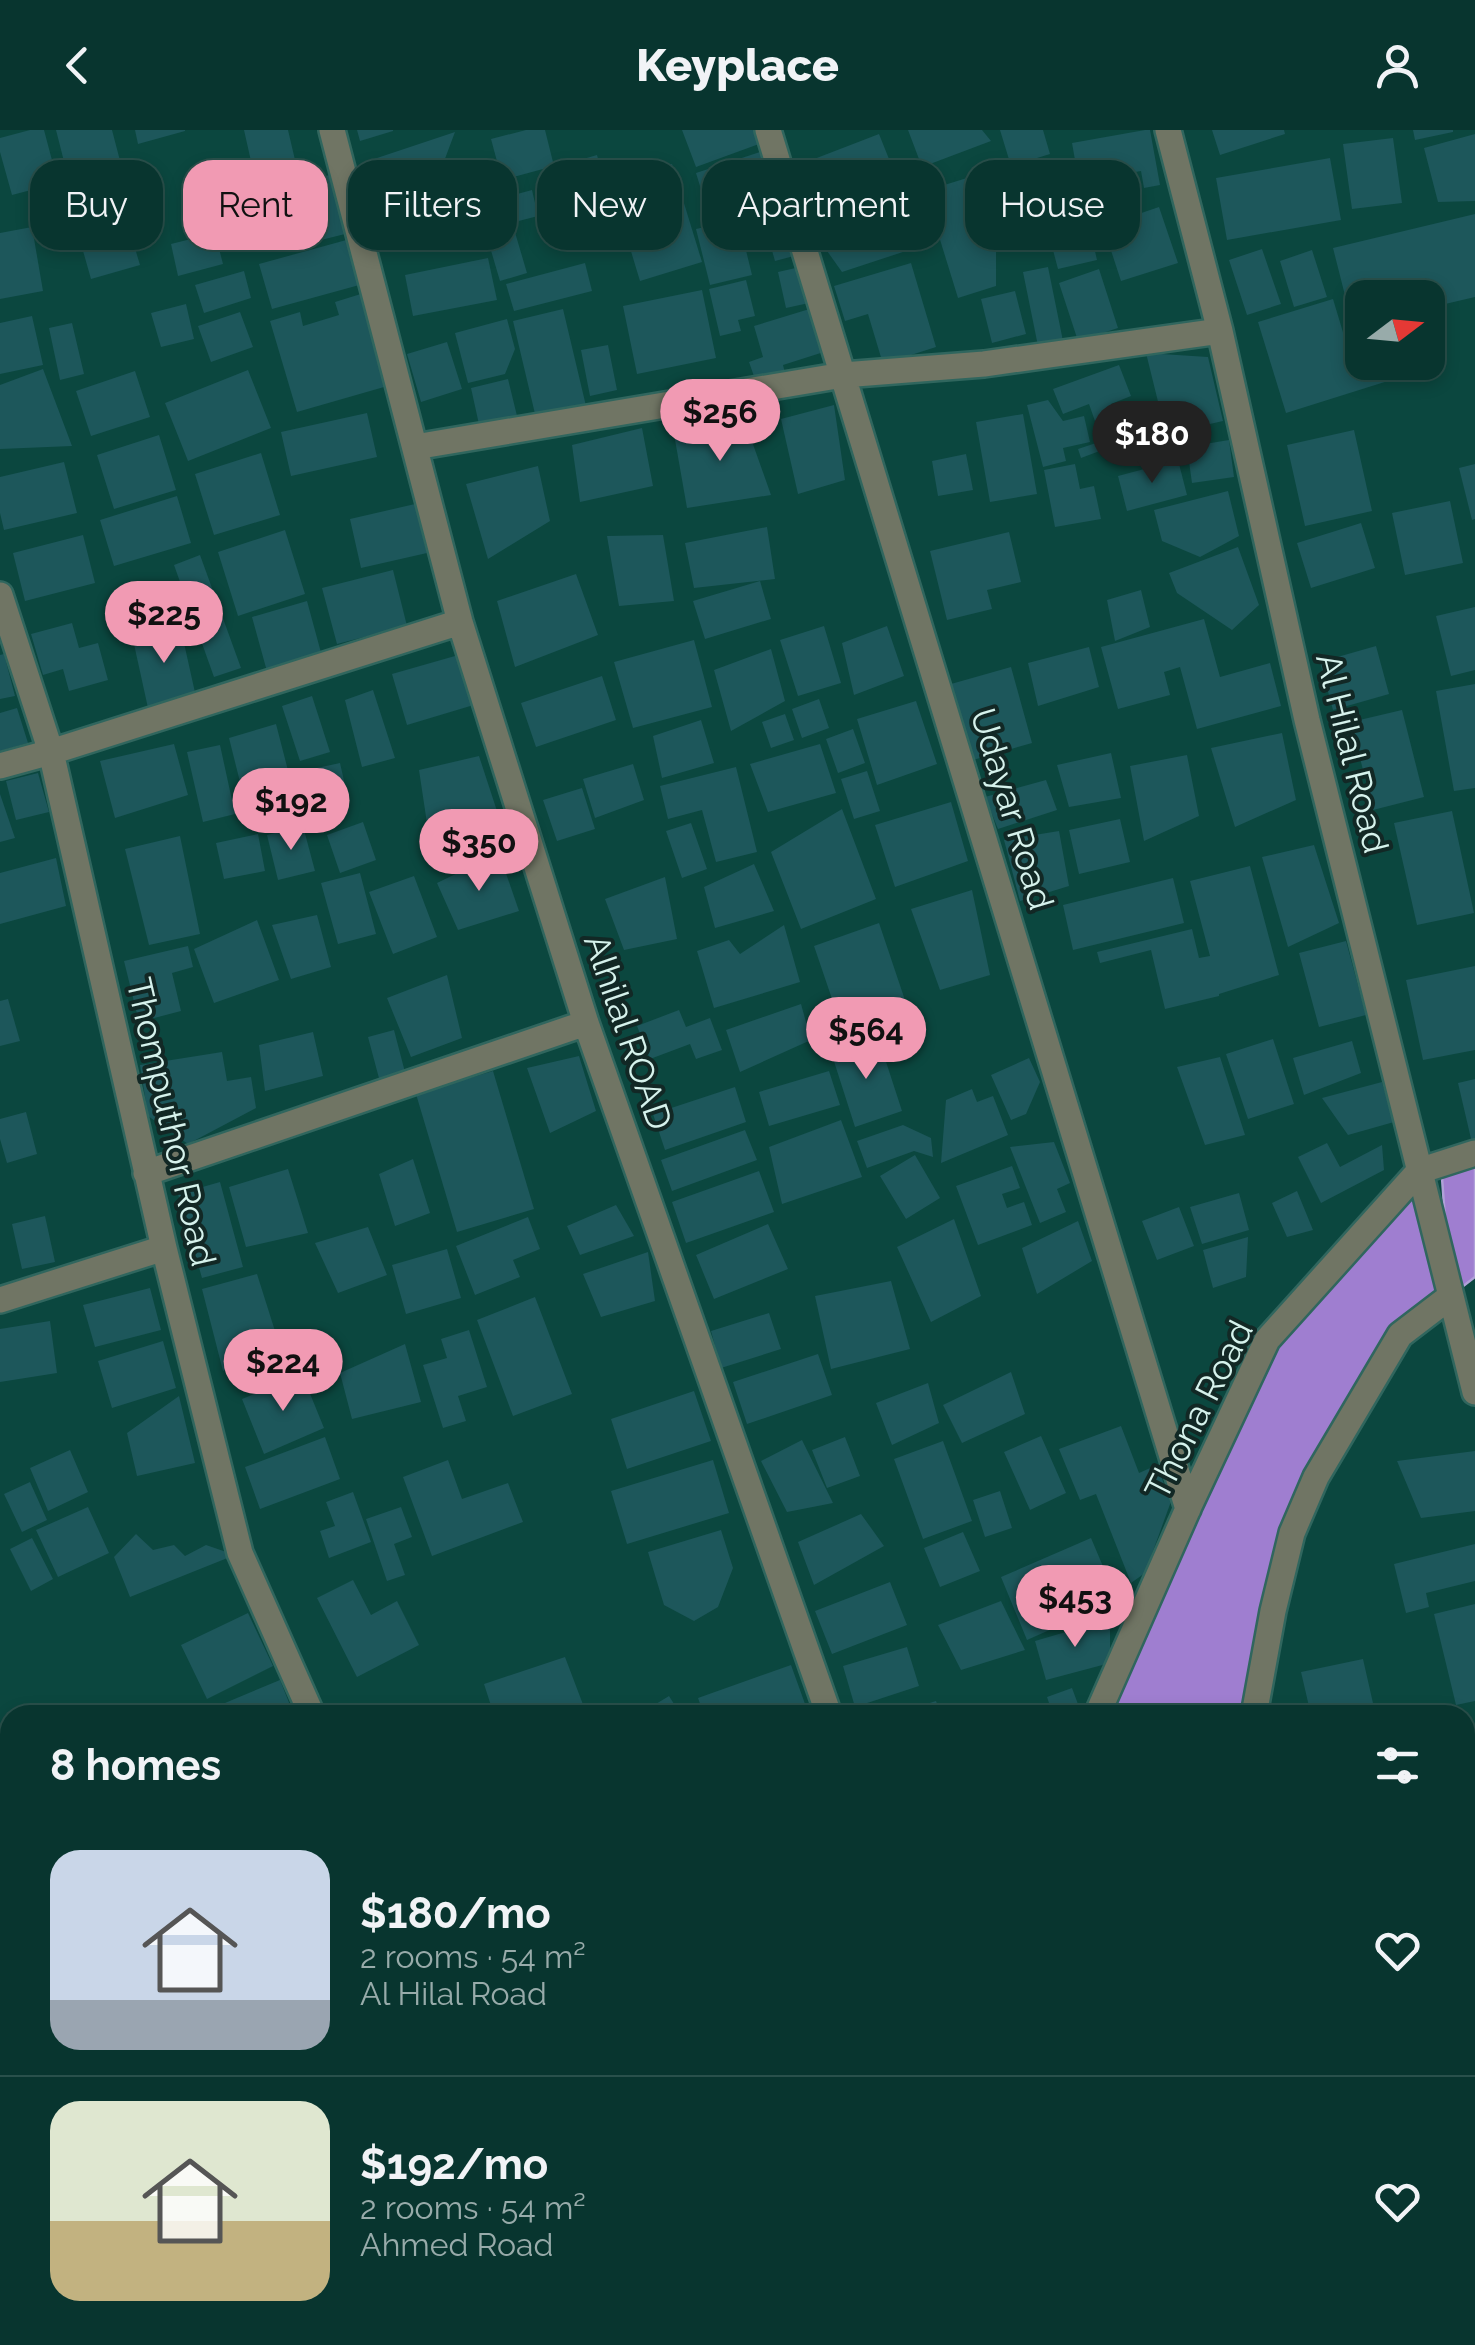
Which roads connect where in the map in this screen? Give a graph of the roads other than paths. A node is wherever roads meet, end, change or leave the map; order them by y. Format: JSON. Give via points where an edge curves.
{"nodes":[{"id":1,"x":332,"y":130,"type":"edge"},
{"id":2,"x":768,"y":130,"type":"edge"},
{"id":3,"x":1168,"y":130,"type":"edge"},
{"id":4,"x":1220,"y":331,"type":"junction"},
{"id":5,"x":843,"y":375,"type":"junction"},
{"id":6,"x":415,"y":447,"type":"junction"},
{"id":7,"x":0,"y":595,"type":"edge"},
{"id":8,"x":460,"y":622,"type":"junction"},
{"id":9,"x":51,"y":752,"type":"junction"},
{"id":10,"x":0,"y":766,"type":"edge"},
{"id":11,"x":586,"y":1023,"type":"junction"},
{"id":12,"x":1475,"y":1153,"type":"edge"},
{"id":13,"x":1419,"y":1171,"type":"junction"},
{"id":14,"x":146,"y":1173,"type":"junction"},
{"id":15,"x":164,"y":1248,"type":"junction"},
{"id":16,"x":0,"y":1300,"type":"edge"},
{"id":17,"x":1460,"y":1301,"type":"edge"},
{"id":18,"x":1475,"y":1392,"type":"edge"},
{"id":19,"x":1188,"y":1509,"type":"junction"},
{"id":20,"x":308,"y":1705,"type":"edge"},
{"id":21,"x":826,"y":1705,"type":"edge"},
{"id":22,"x":1102,"y":1705,"type":"edge"},
{"id":23,"x":1256,"y":1705,"type":"edge"}],
"edges":[{"from":1,"to":6,"type":"street","name":"Alhilal ROAD"},
{"from":2,"to":5,"type":"street","name":"Udayar Road"},
{"from":3,"to":4,"type":"street","name":"Al Hilal Road"},
{"from":4,"to":5,"type":"street","via":[[984,364]]},
{"from":4,"to":13,"type":"street","name":"Al Hilal Road","via":[[1306,720]]},
{"from":5,"to":6,"type":"street"},
{"from":5,"to":19,"type":"street","name":"Udayar Road"},
{"from":6,"to":8,"type":"street","name":"Alhilal ROAD"},
{"from":7,"to":9,"type":"street","name":"Thomputhor Road"},
{"from":8,"to":9,"type":"street"},
{"from":8,"to":11,"type":"street","name":"Alhilal ROAD"},
{"from":9,"to":10,"type":"street"},
{"from":9,"to":14,"type":"street","name":"Thomputhor Road"},
{"from":11,"to":14,"type":"street"},
{"from":11,"to":21,"type":"street","name":"Alhilal ROAD"},
{"from":12,"to":13,"type":"street"},
{"from":13,"to":17,"type":"street","name":"Al Hilal Road"},
{"from":13,"to":19,"type":"street","name":"Thona Road","via":[[1268,1340]]},
{"from":14,"to":15,"type":"street","name":"Thomputhor Road"},
{"from":15,"to":16,"type":"street"},
{"from":15,"to":20,"type":"street","name":"Thomputhor Road","via":[[240,1552]]},
{"from":17,"to":18,"type":"street","name":"Al Hilal Road"},
{"from":17,"to":23,"type":"street","via":[[1400,1335],[1316,1477],[1292,1534]]},
{"from":19,"to":22,"type":"street","name":"Thona Road"}]}
